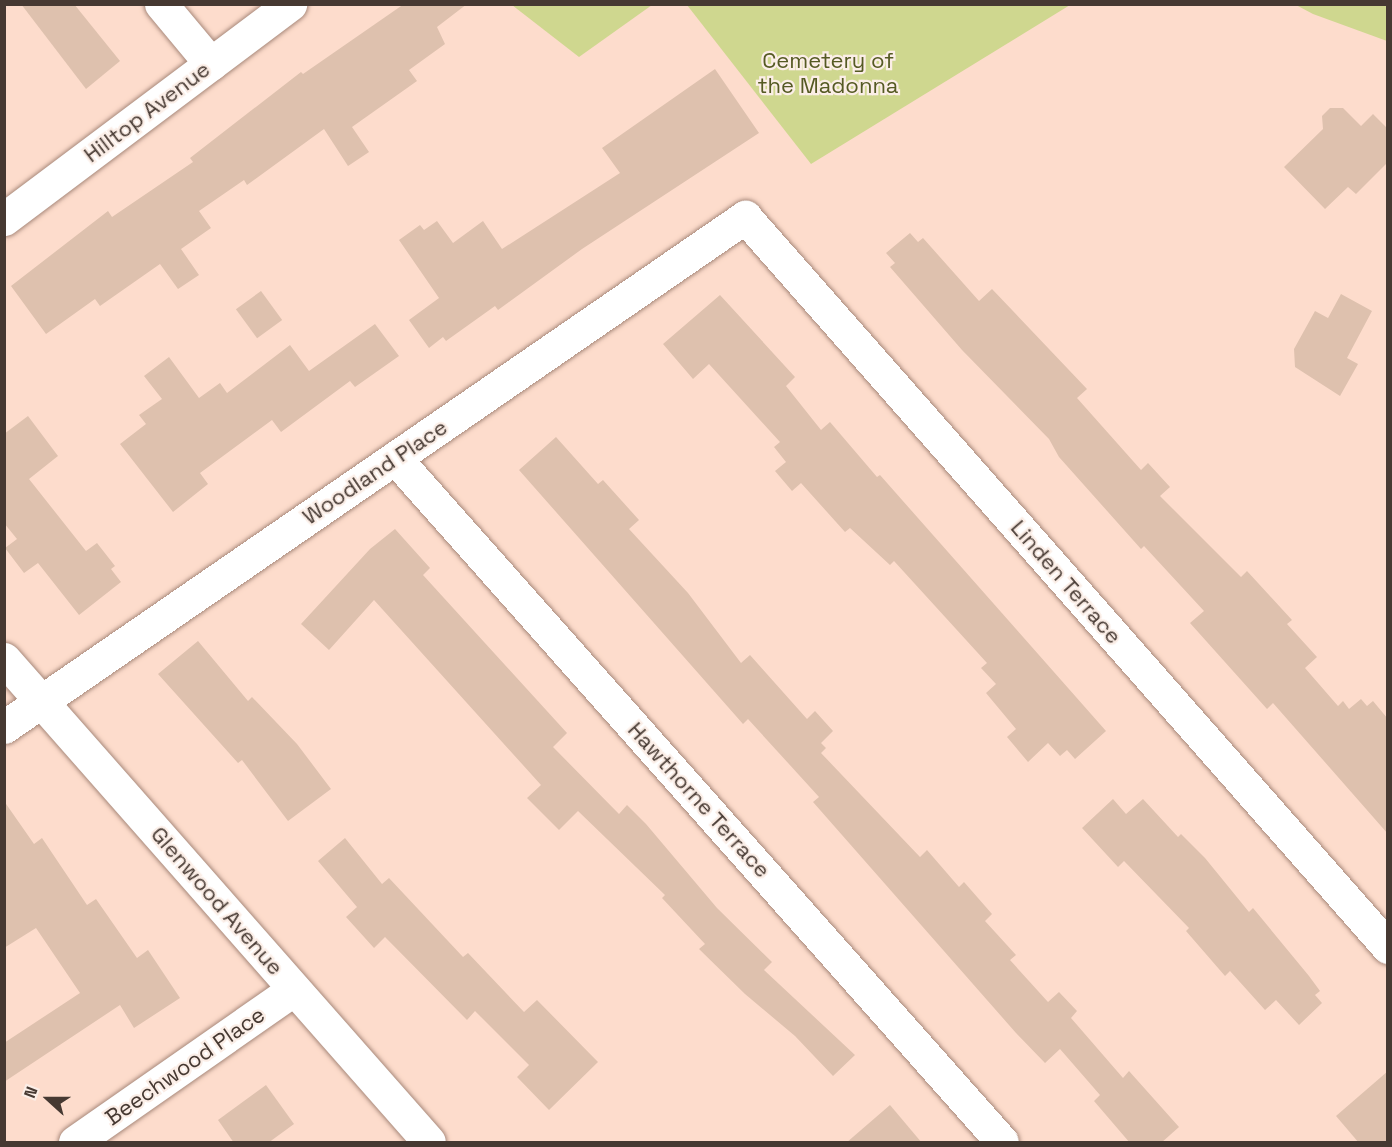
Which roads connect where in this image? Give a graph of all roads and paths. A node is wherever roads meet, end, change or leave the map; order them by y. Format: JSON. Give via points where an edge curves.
{"nodes":[{"id":1,"x":161,"y":4,"type":"edge"},
{"id":2,"x":290,"y":4,"type":"edge"},
{"id":3,"x":211,"y":64,"type":"junction"},
{"id":4,"x":745,"y":217,"type":"joint"},
{"id":5,"x":4,"y":219,"type":"edge"},
{"id":6,"x":395,"y":458,"type":"junction"},
{"id":7,"x":4,"y":659,"type":"edge"},
{"id":8,"x":41,"y":701,"type":"junction"},
{"id":9,"x":4,"y":727,"type":"edge"},
{"id":10,"x":1388,"y":947,"type":"edge"},
{"id":11,"x":294,"y":989,"type":"junction"},
{"id":12,"x":75,"y":1143,"type":"edge"},
{"id":13,"x":429,"y":1143,"type":"edge"},
{"id":14,"x":1002,"y":1143,"type":"edge"}],
"edges":[{"from":1,"to":3,"type":"street"},
{"from":2,"to":3,"type":"street","name":"Hilltop Avenue"},
{"from":3,"to":5,"type":"street","name":"Hilltop Avenue"},
{"from":4,"to":6,"type":"street","name":"Woodland Place"},
{"from":4,"to":10,"type":"street","name":"Linden Terrace"},
{"from":6,"to":8,"type":"street","name":"Woodland Place"},
{"from":6,"to":14,"type":"street","name":"Hawthorne Terrace"},
{"from":7,"to":8,"type":"street","name":"Glenwood Avenue"},
{"from":8,"to":9,"type":"street","name":"Woodland Place"},
{"from":8,"to":11,"type":"street","name":"Glenwood Avenue"},
{"from":11,"to":12,"type":"street","name":"Beechwood Place"},
{"from":11,"to":13,"type":"street","name":"Glenwood Avenue"}]}
